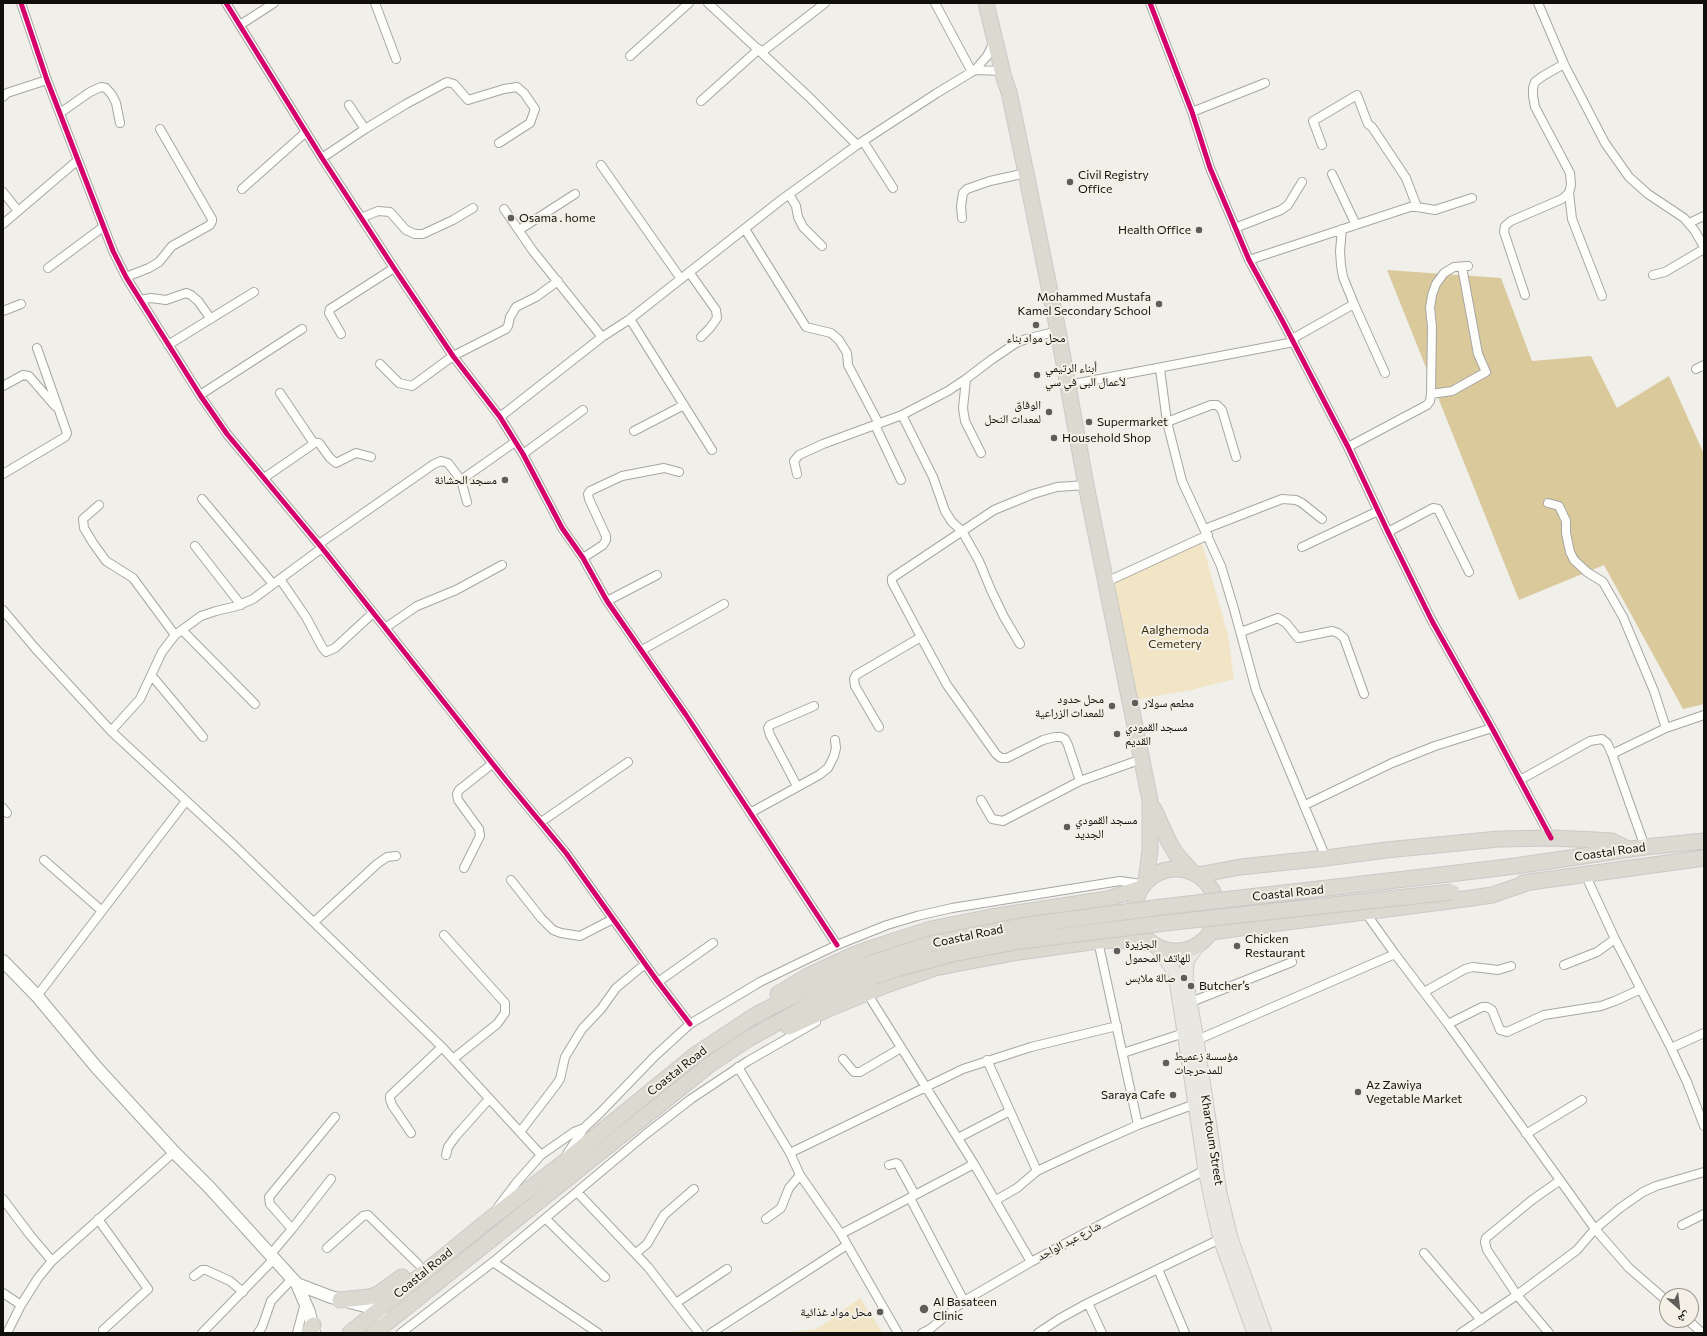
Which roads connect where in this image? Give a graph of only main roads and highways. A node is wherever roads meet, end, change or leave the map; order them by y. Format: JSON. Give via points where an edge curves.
{"nodes":[{"id":1,"x":986,"y":3,"type":"edge"},
{"id":2,"x":996,"y":3,"type":"edge"},
{"id":3,"x":1009,"y":92,"type":"junction"},
{"id":4,"x":1150,"y":800,"type":"junction"},
{"id":5,"x":1704,"y":841,"type":"edge"},
{"id":6,"x":1628,"y":849,"type":"junction"},
{"id":7,"x":1704,"y":858,"type":"edge"},
{"id":8,"x":1196,"y":874,"type":"junction"},
{"id":9,"x":1533,"y":881,"type":"junction"},
{"id":10,"x":1143,"y":885,"type":"junction"},
{"id":11,"x":1210,"y":932,"type":"junction"},
{"id":12,"x":1199,"y":944,"type":"junction"},
{"id":13,"x":1154,"y":945,"type":"junction"},
{"id":14,"x":869,"y":971,"type":"junction"},
{"id":15,"x":757,"y":1014,"type":"junction"},
{"id":16,"x":709,"y":1065,"type":"junction"},
{"id":17,"x":1210,"y":1169,"type":"junction"},
{"id":18,"x":469,"y":1236,"type":"junction"},
{"id":19,"x":340,"y":1300,"type":"road end"},
{"id":20,"x":387,"y":1328,"type":"edge"},
{"id":21,"x":350,"y":1333,"type":"edge"},
{"id":22,"x":374,"y":1333,"type":"edge"},
{"id":23,"x":1254,"y":1333,"type":"edge"},
{"id":24,"x":1265,"y":1333,"type":"edge"}],
"edges":[{"from":1,"to":3,"type":"highway"},
{"from":2,"to":3,"type":"highway","via":[[1009,68]]},
{"from":3,"to":4,"type":"highway"},
{"from":4,"to":8,"type":"highway","via":[[1169,842],[1182,861]]},
{"from":4,"to":10,"type":"highway","via":[[1151,845]]},
{"from":5,"to":6,"type":"highway","name":"Coastal Road"},
{"from":6,"to":8,"type":"highway","via":[[1612,841],[1499,839]]},
{"from":6,"to":14,"type":"highway","name":"Coastal Road","bridge":true,"via":[[1515,866],[1020,926],[930,944]]},
{"from":7,"to":9,"type":"highway","name":"Coastal Road"},
{"from":8,"to":10,"type":"highway","via":[[1183,869],[1173,869],[1153,875]]},
{"from":8,"to":11,"type":"highway","via":[[1207,882],[1216,901],[1217,912]]},
{"from":9,"to":11,"type":"highway","via":[[1492,895]]},
{"from":9,"to":14,"type":"highway","name":"Coastal Road","bridge":true,"via":[[1021,941],[952,954],[897,969]]},
{"from":10,"to":13,"type":"highway","via":[[1135,903],[1135,918],[1141,932]]},
{"from":10,"to":15,"type":"highway","via":[[1104,900],[966,921],[892,941],[808,976],[782,991]]},
{"from":11,"to":12,"type":"highway"},
{"from":12,"to":13,"type":"highway","via":[[1178,951]]},
{"from":12,"to":17,"type":"main road","name":"Khartoum Street","via":[[1189,957],[1186,978],[1197,1040]]},
{"from":13,"to":16,"type":"highway","via":[[1098,941],[960,963],[911,976],[801,1021],[734,1058]]},
{"from":13,"to":17,"type":"main road","name":"Khartoum Street","via":[[1174,972],[1195,1104]]},
{"from":14,"to":15,"type":"highway","name":"Coastal Road","via":[[801,992]]},
{"from":14,"to":16,"type":"highway","name":"Coastal Road","via":[[748,1039]]},
{"from":15,"to":18,"type":"highway","name":"Coastal Road","via":[[695,1055]]},
{"from":16,"to":20,"type":"highway","name":"Coastal Road"},
{"from":17,"to":23,"type":"main road","name":"Khartoum Street","via":[[1220,1239]]},
{"from":17,"to":24,"type":"main road","name":"Khartoum Street","via":[[1231,1238]]},
{"from":18,"to":19,"type":"highway","via":[[452,1237],[378,1294]]},
{"from":18,"to":21,"type":"highway","name":"Coastal Road"},
{"from":20,"to":22,"type":"highway","name":"Coastal Road"}]}
